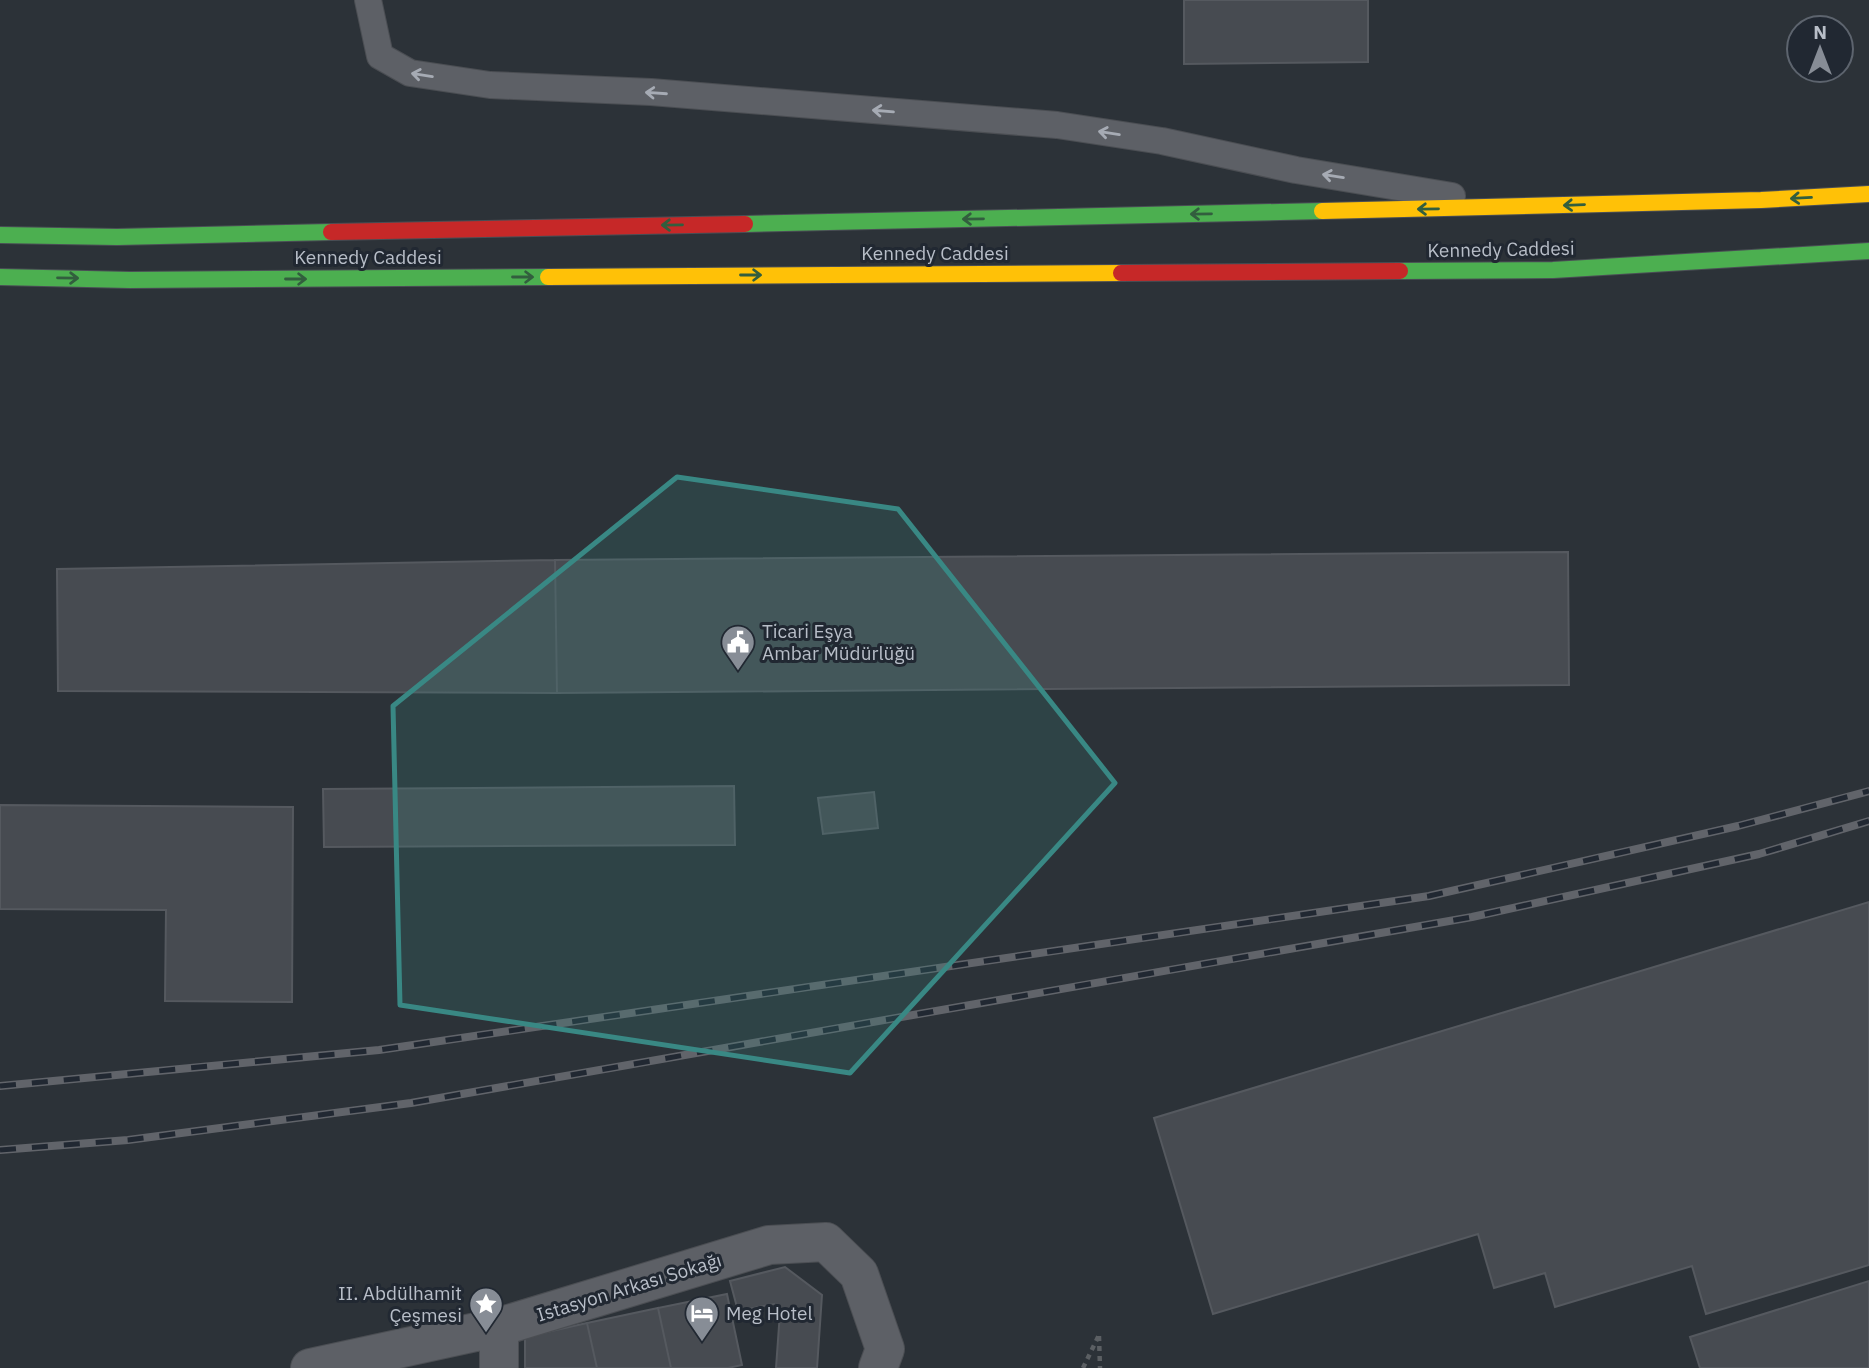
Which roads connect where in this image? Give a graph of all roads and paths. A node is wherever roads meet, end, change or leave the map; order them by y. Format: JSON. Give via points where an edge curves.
{"nodes":[{"id":1,"x":368,"y":0,"type":"edge"},
{"id":2,"x":1869,"y":194,"type":"edge"},
{"id":3,"x":1521,"y":207,"type":"junction"},
{"id":4,"x":0,"y":236,"type":"edge"},
{"id":5,"x":1869,"y":251,"type":"edge"},
{"id":6,"x":0,"y":277,"type":"edge"},
{"id":7,"x":499,"y":1327,"type":"junction"},
{"id":8,"x":881,"y":1358,"type":"edge"},
{"id":9,"x":310,"y":1368,"type":"edge"},
{"id":10,"x":499,"y":1368,"type":"edge"},
{"id":11,"x":1083,"y":1368,"type":"edge"},
{"id":12,"x":1100,"y":1368,"type":"edge"}],
"edges":[{"from":3,"to":1,"type":"lane","one_way":true,"via":[[1057,125],[651,92],[490,85],[410,73],[380,56]]},
{"from":2,"to":3,"type":"main road","name":"Kennedy Caddesi","one_way":true},
{"from":3,"to":4,"type":"main road","name":"Kennedy Caddesi","one_way":true},
{"from":6,"to":5,"type":"main road","name":"Kennedy Caddesi","one_way":true,"via":[[130,280],[1553,270]]},
{"from":7,"to":8,"type":"street","name":"Istasyon Arkası Sokağı","via":[[769,1245],[826,1242],[859,1273]]},
{"from":7,"to":9,"type":"street","name":"Istasyon Arkası Sokağı"},
{"from":7,"to":10,"type":"street"},
{"from":11,"to":12,"type":"path","via":[[1099,1335]]}]}
